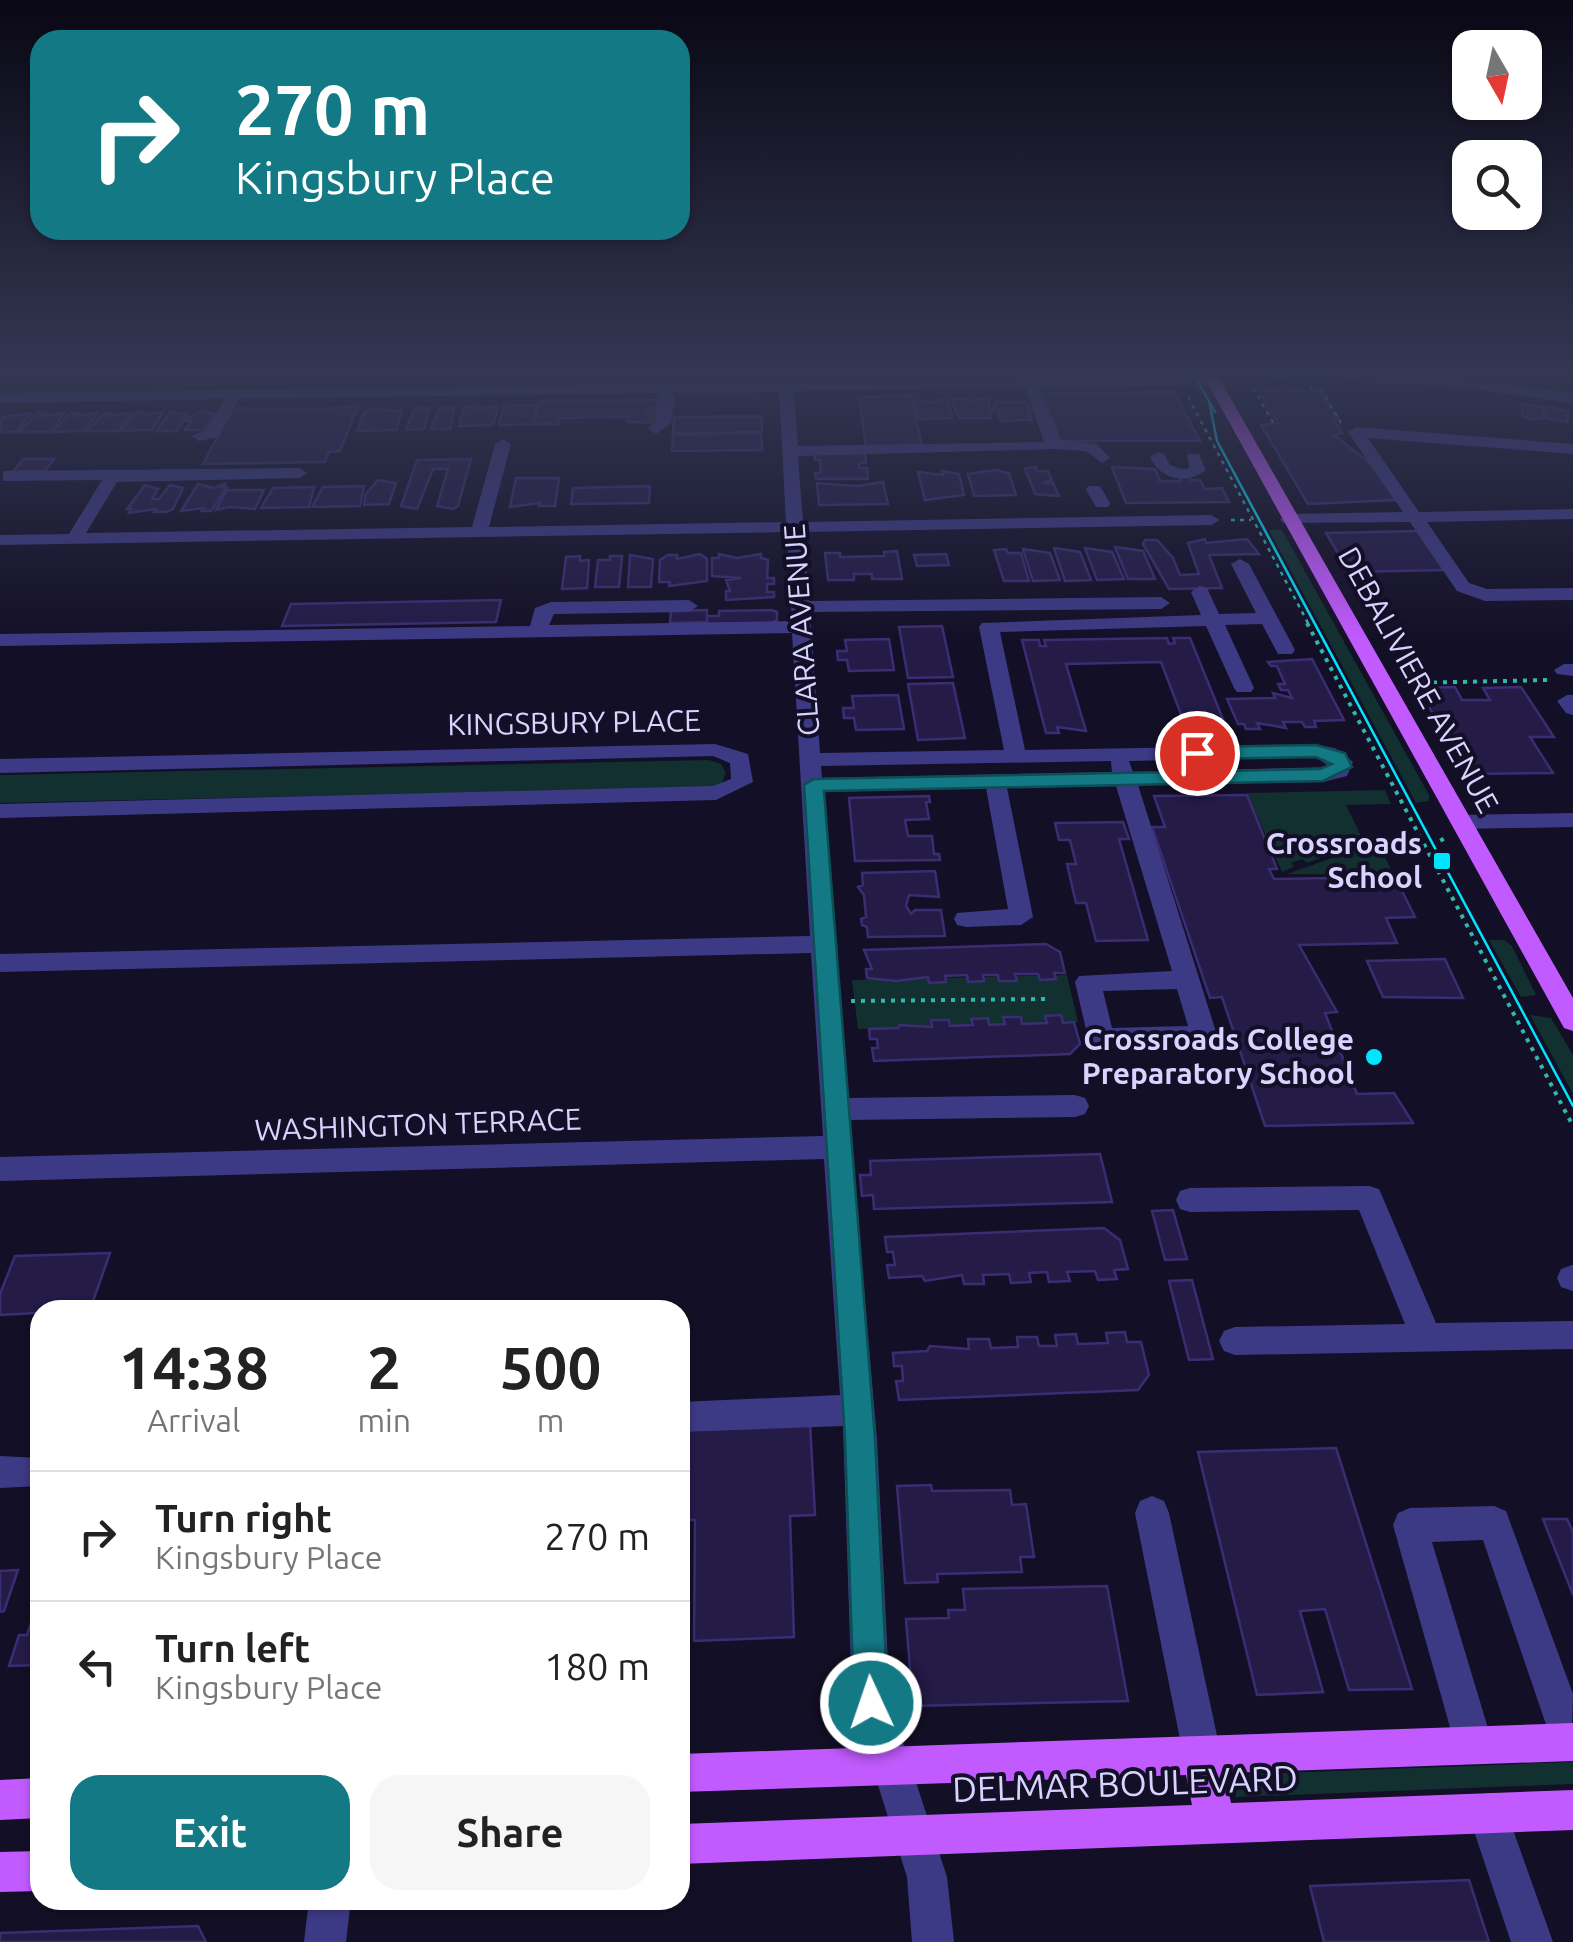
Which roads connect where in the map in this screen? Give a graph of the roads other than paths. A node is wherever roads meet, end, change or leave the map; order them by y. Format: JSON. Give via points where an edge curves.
{"nodes":[{"id":1,"x":498,"y":462,"type":"edge"},
{"id":2,"x":791,"y":462,"type":"edge"},
{"id":3,"x":1160,"y":462,"type":"edge"},
{"id":4,"x":1258,"y":462,"type":"edge"},
{"id":5,"x":1377,"y":462,"type":"edge"},
{"id":6,"x":1186,"y":468,"type":"dead end"},
{"id":7,"x":299,"y":473,"type":"dead end"},
{"id":8,"x":3,"y":476,"type":"dead end"},
{"id":9,"x":111,"y":478,"type":"junction"},
{"id":10,"x":1573,"y":514,"type":"edge"},
{"id":11,"x":1415,"y":517,"type":"junction"},
{"id":12,"x":1289,"y":519,"type":"junction"},
{"id":13,"x":1211,"y":520,"type":"dead end"},
{"id":14,"x":794,"y":527,"type":"junction"},
{"id":15,"x":479,"y":532,"type":"junction"},
{"id":16,"x":74,"y":538,"type":"junction"},
{"id":17,"x":0,"y":540,"type":"edge"},
{"id":18,"x":1240,"y":564,"type":"dead end"},
{"id":19,"x":1200,"y":592,"type":"dead end"},
{"id":20,"x":1573,"y":594,"type":"edge"},
{"id":21,"x":1161,"y":603,"type":"dead end"},
{"id":22,"x":689,"y":606,"type":"dead end"},
{"id":23,"x":800,"y":617,"type":"junction"},
{"id":24,"x":1269,"y":618,"type":"junction"},
{"id":25,"x":261,"y":620,"type":"dead end"},
{"id":26,"x":1212,"y":620,"type":"junction"},
{"id":27,"x":0,"y":626,"type":"edge"},
{"id":28,"x":538,"y":631,"type":"junction"},
{"id":29,"x":0,"y":640,"type":"edge"},
{"id":30,"x":1285,"y":650,"type":"dead end"},
{"id":31,"x":1244,"y":688,"type":"dead end"},
{"id":32,"x":1573,"y":701,"type":"edge"},
{"id":33,"x":1573,"y":710,"type":"edge"},
{"id":34,"x":1118,"y":754,"type":"junction"},
{"id":35,"x":1016,"y":756,"type":"junction"},
{"id":36,"x":0,"y":766,"type":"edge"},
{"id":37,"x":813,"y":772,"type":"junction"},
{"id":38,"x":995,"y":781,"type":"junction"},
{"id":39,"x":1127,"y":785,"type":"junction"},
{"id":40,"x":0,"y":811,"type":"edge"},
{"id":41,"x":1573,"y":820,"type":"edge"},
{"id":42,"x":1451,"y":830,"type":"junction"},
{"id":43,"x":966,"y":919,"type":"dead end"},
{"id":44,"x":823,"y":944,"type":"junction"},
{"id":45,"x":0,"y":964,"type":"edge"},
{"id":46,"x":1188,"y":980,"type":"dead end"},
{"id":47,"x":1573,"y":1021,"type":"edge"},
{"id":48,"x":1075,"y":1106,"type":"dead end"},
{"id":49,"x":834,"y":1109,"type":"junction"},
{"id":50,"x":837,"y":1147,"type":"junction"},
{"id":51,"x":0,"y":1169,"type":"edge"},
{"id":52,"x":1190,"y":1200,"type":"dead end"},
{"id":53,"x":1573,"y":1335,"type":"edge"},
{"id":54,"x":1426,"y":1338,"type":"junction"},
{"id":55,"x":1235,"y":1342,"type":"dead end"},
{"id":56,"x":858,"y":1410,"type":"junction"},
{"id":57,"x":690,"y":1417,"type":"edge"},
{"id":58,"x":0,"y":1472,"type":"edge"},
{"id":59,"x":30,"y":1472,"type":"edge"},
{"id":60,"x":1152,"y":1513,"type":"dead end"},
{"id":61,"x":1572,"y":1742,"type":"edge"},
{"id":62,"x":1474,"y":1745,"type":"junction"},
{"id":63,"x":1202,"y":1754,"type":"junction"},
{"id":64,"x":890,"y":1764,"type":"junction"},
{"id":65,"x":690,"y":1772,"type":"edge"},
{"id":66,"x":30,"y":1798,"type":"edge"},
{"id":67,"x":0,"y":1800,"type":"edge"},
{"id":68,"x":1573,"y":1810,"type":"edge"},
{"id":69,"x":1488,"y":1813,"type":"junction"},
{"id":70,"x":1215,"y":1824,"type":"junction"},
{"id":71,"x":912,"y":1835,"type":"junction"},
{"id":72,"x":690,"y":1844,"type":"edge"},
{"id":73,"x":30,"y":1870,"type":"edge"},
{"id":74,"x":0,"y":1872,"type":"edge"},
{"id":75,"x":329,"y":1910,"type":"edge"},
{"id":76,"x":326,"y":1942,"type":"edge"},
{"id":77,"x":933,"y":1942,"type":"edge"},
{"id":78,"x":1532,"y":1942,"type":"edge"}],
"edges":[{"from":1,"to":15,"type":"street"},
{"from":2,"to":14,"type":"street","name":"CLARA AVENUE"},
{"from":3,"to":6,"type":"street","via":[[1163,468]]},
{"from":4,"to":12,"type":"main road","name":"DEBALIVIERE AVENUE"},
{"from":5,"to":11,"type":"street"},
{"from":7,"to":9,"type":"street"},
{"from":8,"to":9,"type":"street"},
{"from":9,"to":16,"type":"street"},
{"from":10,"to":11,"type":"street"},
{"from":11,"to":12,"type":"street"},
{"from":11,"to":20,"type":"street","via":[[1472,593]]},
{"from":12,"to":42,"type":"main road","name":"DEBALIVIERE AVENUE"},
{"from":13,"to":14,"type":"street"},
{"from":14,"to":15,"type":"street"},
{"from":14,"to":23,"type":"street","name":"CLARA AVENUE"},
{"from":15,"to":16,"type":"street"},
{"from":16,"to":17,"type":"street"},
{"from":18,"to":24,"type":"street"},
{"from":19,"to":26,"type":"street"},
{"from":21,"to":23,"type":"street"},
{"from":22,"to":28,"type":"street","via":[[552,608],[542,612]]},
{"from":23,"to":28,"type":"street"},
{"from":23,"to":37,"type":"street","name":"CLARA AVENUE"},
{"from":24,"to":26,"type":"street"},
{"from":24,"to":30,"type":"street"},
{"from":25,"to":27,"type":"street"},
{"from":26,"to":31,"type":"street"},
{"from":26,"to":35,"type":"street","via":[[989,627]]},
{"from":28,"to":29,"type":"street"},
{"from":32,"to":33,"type":"street","via":[[1567,701]]},
{"from":34,"to":35,"type":"street"},
{"from":34,"to":39,"type":"street"},
{"from":34,"to":39,"type":"street","via":[[1316,751],[1342,762],[1338,771],[1323,775]]},
{"from":35,"to":37,"type":"street"},
{"from":36,"to":40,"type":"street","name":"KINGSBURY PLACE","via":[[715,750],[740,759],[742,782],[716,793]]},
{"from":37,"to":38,"type":"street"},
{"from":37,"to":44,"type":"street","name":"CLARA AVENUE"},
{"from":38,"to":39,"type":"street"},
{"from":38,"to":43,"type":"street","via":[[1021,917]]},
{"from":39,"to":46,"type":"street"},
{"from":41,"to":42,"type":"street"},
{"from":42,"to":47,"type":"main road","name":"DEBALIVIERE AVENUE"},
{"from":44,"to":45,"type":"street"},
{"from":44,"to":49,"type":"street","name":"CLARA AVENUE"},
{"from":48,"to":49,"type":"street"},
{"from":49,"to":50,"type":"street","name":"CLARA AVENUE"},
{"from":50,"to":51,"type":"street","name":"WASHINGTON TERRACE"},
{"from":50,"to":56,"type":"street","name":"CLARA AVENUE"},
{"from":52,"to":54,"type":"street","via":[[1369,1198]]},
{"from":53,"to":54,"type":"street"},
{"from":54,"to":55,"type":"street"},
{"from":56,"to":57,"type":"street"},
{"from":56,"to":64,"type":"street","name":"CLARA AVENUE","via":[[871,1703]]},
{"from":58,"to":59,"type":"street"},
{"from":60,"to":63,"type":"street"},
{"from":61,"to":62,"type":"main road","name":"DELMAR BOULEVARD"},
{"from":61,"to":62,"type":"street","via":[[1494,1523],[1410,1525]]},
{"from":62,"to":63,"type":"main road","name":"DELMAR BOULEVARD"},
{"from":63,"to":64,"type":"main road","name":"DELMAR BOULEVARD"},
{"from":63,"to":70,"type":"main road"},
{"from":64,"to":65,"type":"main road","name":"DELMAR BOULEVARD"},
{"from":64,"to":71,"type":"street","name":"CLARA AVENUE"},
{"from":66,"to":67,"type":"main road"},
{"from":68,"to":69,"type":"main road","name":"DELMAR BOULEVARD"},
{"from":69,"to":70,"type":"main road","name":"DELMAR BOULEVARD"},
{"from":69,"to":78,"type":"street"},
{"from":70,"to":71,"type":"main road","name":"DELMAR BOULEVARD"},
{"from":71,"to":72,"type":"main road","name":"DELMAR BOULEVARD"},
{"from":71,"to":77,"type":"street","name":"CLARA AVENUE","via":[[927,1877]]},
{"from":73,"to":74,"type":"main road"},
{"from":75,"to":76,"type":"street"}]}
